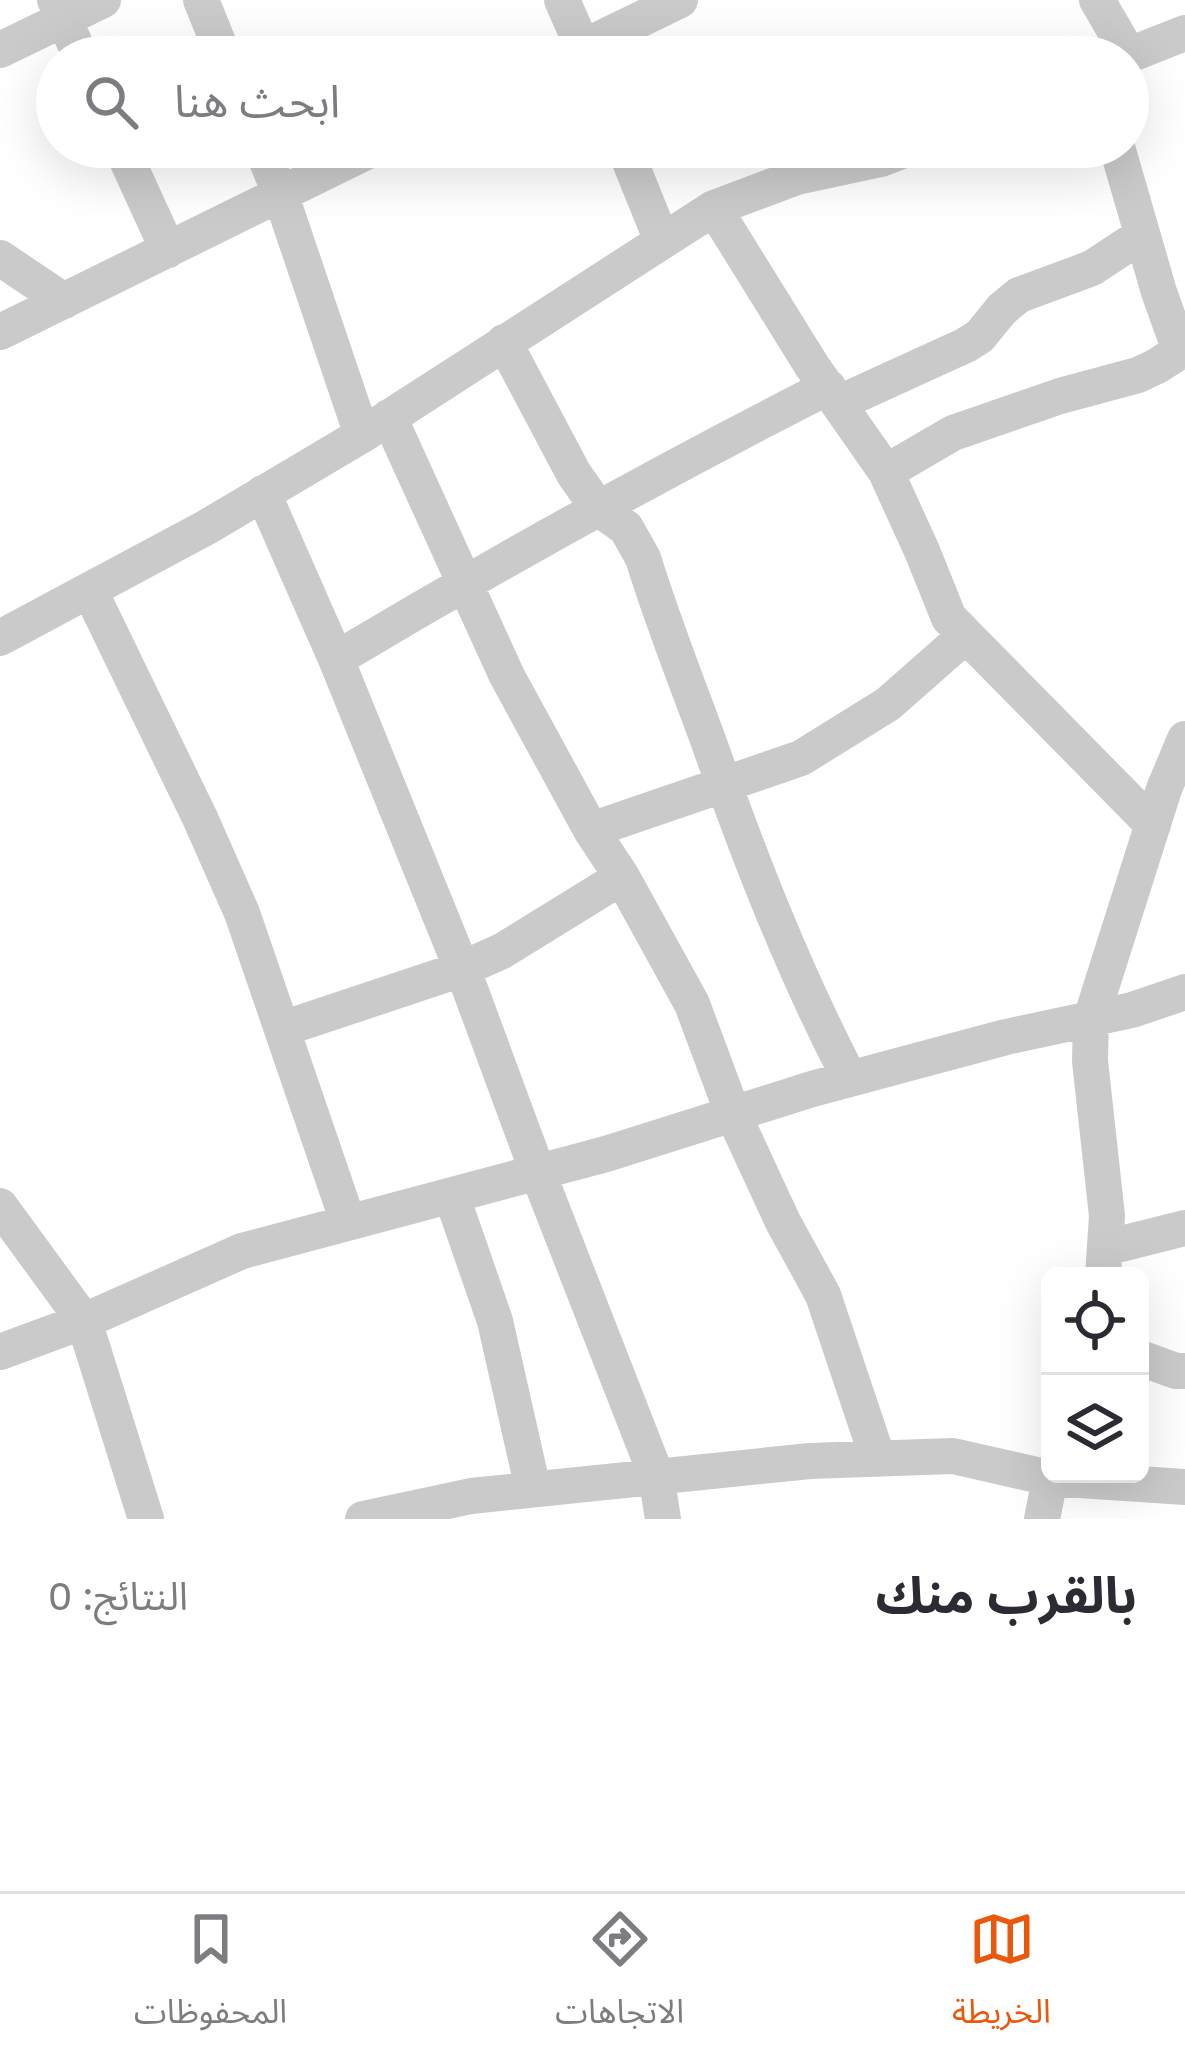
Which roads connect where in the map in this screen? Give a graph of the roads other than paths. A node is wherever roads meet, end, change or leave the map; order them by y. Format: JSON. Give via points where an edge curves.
{"nodes":[{"id":1,"x":103,"y":0,"type":"edge"},
{"id":2,"x":201,"y":0,"type":"edge"},
{"id":3,"x":562,"y":0,"type":"edge"},
{"id":4,"x":680,"y":0,"type":"edge"},
{"id":5,"x":1097,"y":0,"type":"edge"},
{"id":6,"x":59,"y":9,"type":"edge"},
{"id":7,"x":1185,"y":33,"type":"edge"},
{"id":8,"x":216,"y":36,"type":"edge"},
{"id":9,"x":573,"y":36,"type":"edge"},
{"id":10,"x":612,"y":36,"type":"edge"},
{"id":11,"x":1116,"y":36,"type":"edge"},
{"id":12,"x":1149,"y":47,"type":"edge"},
{"id":13,"x":0,"y":50,"type":"edge"},
{"id":14,"x":130,"y":168,"type":"edge"},
{"id":15,"x":269,"y":168,"type":"edge"},
{"id":16,"x":333,"y":168,"type":"edge"},
{"id":17,"x":632,"y":168,"type":"edge"},
{"id":18,"x":839,"y":168,"type":"edge"},
{"id":19,"x":1123,"y":168,"type":"edge"},
{"id":20,"x":280,"y":194,"type":"junction"},
{"id":21,"x":713,"y":208,"type":"junction"},
{"id":22,"x":1142,"y":235,"type":"junction"},
{"id":23,"x":662,"y":241,"type":"junction"},
{"id":24,"x":167,"y":250,"type":"junction"},
{"id":25,"x":0,"y":258,"type":"edge"},
{"id":26,"x":64,"y":301,"type":"junction"},
{"id":27,"x":0,"y":332,"type":"edge"},
{"id":28,"x":505,"y":342,"type":"junction"},
{"id":29,"x":1182,"y":349,"type":"edge"},
{"id":30,"x":834,"y":395,"type":"junction"},
{"id":31,"x":376,"y":426,"type":"junction"},
{"id":32,"x":886,"y":472,"type":"junction"},
{"id":33,"x":263,"y":493,"type":"junction"},
{"id":34,"x":598,"y":508,"type":"junction"},
{"id":35,"x":465,"y":583,"type":"junction"},
{"id":36,"x":90,"y":591,"type":"junction"},
{"id":37,"x":964,"y":637,"type":"junction"},
{"id":38,"x":0,"y":638,"type":"edge"},
{"id":39,"x":336,"y":659,"type":"junction"},
{"id":40,"x":1185,"y":739,"type":"edge"},
{"id":41,"x":724,"y":786,"type":"junction"},
{"id":42,"x":1153,"y":825,"type":"junction"},
{"id":43,"x":591,"y":830,"type":"junction"},
{"id":44,"x":622,"y":878,"type":"junction"},
{"id":45,"x":462,"y":969,"type":"junction"},
{"id":46,"x":1185,"y":992,"type":"edge"},
{"id":47,"x":1091,"y":1019,"type":"junction"},
{"id":48,"x":282,"y":1029,"type":"junction"},
{"id":49,"x":850,"y":1079,"type":"junction"},
{"id":50,"x":733,"y":1114,"type":"junction"},
{"id":51,"x":538,"y":1173,"type":"junction"},
{"id":52,"x":452,"y":1197,"type":"junction"},
{"id":53,"x":0,"y":1206,"type":"edge"},
{"id":54,"x":348,"y":1222,"type":"junction"},
{"id":55,"x":1185,"y":1228,"type":"edge"},
{"id":56,"x":1104,"y":1262,"type":"edge"},
{"id":57,"x":84,"y":1321,"type":"junction"},
{"id":58,"x":0,"y":1352,"type":"edge"},
{"id":59,"x":1149,"y":1361,"type":"edge"},
{"id":60,"x":1185,"y":1371,"type":"edge"},
{"id":61,"x":878,"y":1459,"type":"junction"},
{"id":62,"x":1041,"y":1474,"type":"edge"},
{"id":63,"x":656,"y":1475,"type":"junction"},
{"id":64,"x":1049,"y":1483,"type":"edge"},
{"id":65,"x":1136,"y":1483,"type":"edge"},
{"id":66,"x":1185,"y":1487,"type":"edge"},
{"id":67,"x":533,"y":1489,"type":"junction"},
{"id":68,"x":146,"y":1519,"type":"edge"},
{"id":69,"x":363,"y":1519,"type":"edge"},
{"id":70,"x":663,"y":1519,"type":"edge"},
{"id":71,"x":1042,"y":1519,"type":"edge"}],
"edges":[{"from":1,"to":6,"type":"street"},
{"from":2,"to":8,"type":"street"},
{"from":3,"to":9,"type":"street"},
{"from":4,"to":10,"type":"street"},
{"from":5,"to":11,"type":"street"},
{"from":6,"to":13,"type":"street"},
{"from":7,"to":12,"type":"street"},
{"from":14,"to":24,"type":"street"},
{"from":15,"to":20,"type":"street"},
{"from":16,"to":20,"type":"street"},
{"from":17,"to":23,"type":"street"},
{"from":18,"to":21,"type":"street"},
{"from":19,"to":22,"type":"street"},
{"from":20,"to":24,"type":"street"},
{"from":20,"to":31,"type":"street"},
{"from":21,"to":23,"type":"street"},
{"from":21,"to":30,"type":"street"},
{"from":22,"to":29,"type":"street"},
{"from":22,"to":30,"type":"street","via":[[1092,268],[1019,295],[966,345]]},
{"from":23,"to":28,"type":"street"},
{"from":24,"to":26,"type":"street"},
{"from":25,"to":26,"type":"street"},
{"from":26,"to":27,"type":"street"},
{"from":28,"to":31,"type":"street"},
{"from":28,"to":34,"type":"street"},
{"from":29,"to":32,"type":"street","via":[[1138,375],[953,433]]},
{"from":30,"to":32,"type":"street"},
{"from":30,"to":34,"type":"street","via":[[686,459]]},
{"from":31,"to":33,"type":"street"},
{"from":31,"to":35,"type":"street"},
{"from":32,"to":37,"type":"street"},
{"from":33,"to":36,"type":"street"},
{"from":33,"to":39,"type":"street"},
{"from":34,"to":35,"type":"street"},
{"from":34,"to":41,"type":"street","via":[[626,528],[644,558]]},
{"from":35,"to":39,"type":"street"},
{"from":35,"to":43,"type":"street"},
{"from":36,"to":38,"type":"street"},
{"from":36,"to":48,"type":"street","via":[[242,913]]},
{"from":37,"to":41,"type":"street","via":[[834,740]]},
{"from":37,"to":42,"type":"street"},
{"from":39,"to":45,"type":"street"},
{"from":40,"to":42,"type":"street"},
{"from":41,"to":43,"type":"street"},
{"from":41,"to":49,"type":"street","via":[[781,935]]},
{"from":42,"to":47,"type":"street"},
{"from":43,"to":44,"type":"street"},
{"from":44,"to":45,"type":"street"},
{"from":44,"to":50,"type":"street","via":[[692,1004]]},
{"from":45,"to":48,"type":"street"},
{"from":45,"to":51,"type":"street"},
{"from":46,"to":47,"type":"street"},
{"from":47,"to":49,"type":"street"},
{"from":47,"to":56,"type":"street"},
{"from":48,"to":54,"type":"street"},
{"from":49,"to":50,"type":"street"},
{"from":50,"to":51,"type":"street"},
{"from":50,"to":61,"type":"street","via":[[823,1294]]},
{"from":51,"to":52,"type":"street"},
{"from":51,"to":63,"type":"street"},
{"from":52,"to":54,"type":"street"},
{"from":52,"to":67,"type":"street","via":[[495,1321]]},
{"from":53,"to":57,"type":"street"},
{"from":54,"to":57,"type":"street","via":[[242,1251]]},
{"from":55,"to":56,"type":"street"},
{"from":57,"to":58,"type":"street"},
{"from":57,"to":68,"type":"street"},
{"from":59,"to":60,"type":"street"},
{"from":61,"to":62,"type":"street","via":[[953,1456]]},
{"from":61,"to":63,"type":"street"},
{"from":63,"to":67,"type":"street"},
{"from":63,"to":70,"type":"street"},
{"from":64,"to":71,"type":"street"},
{"from":65,"to":66,"type":"street"},
{"from":67,"to":69,"type":"street"}]}
